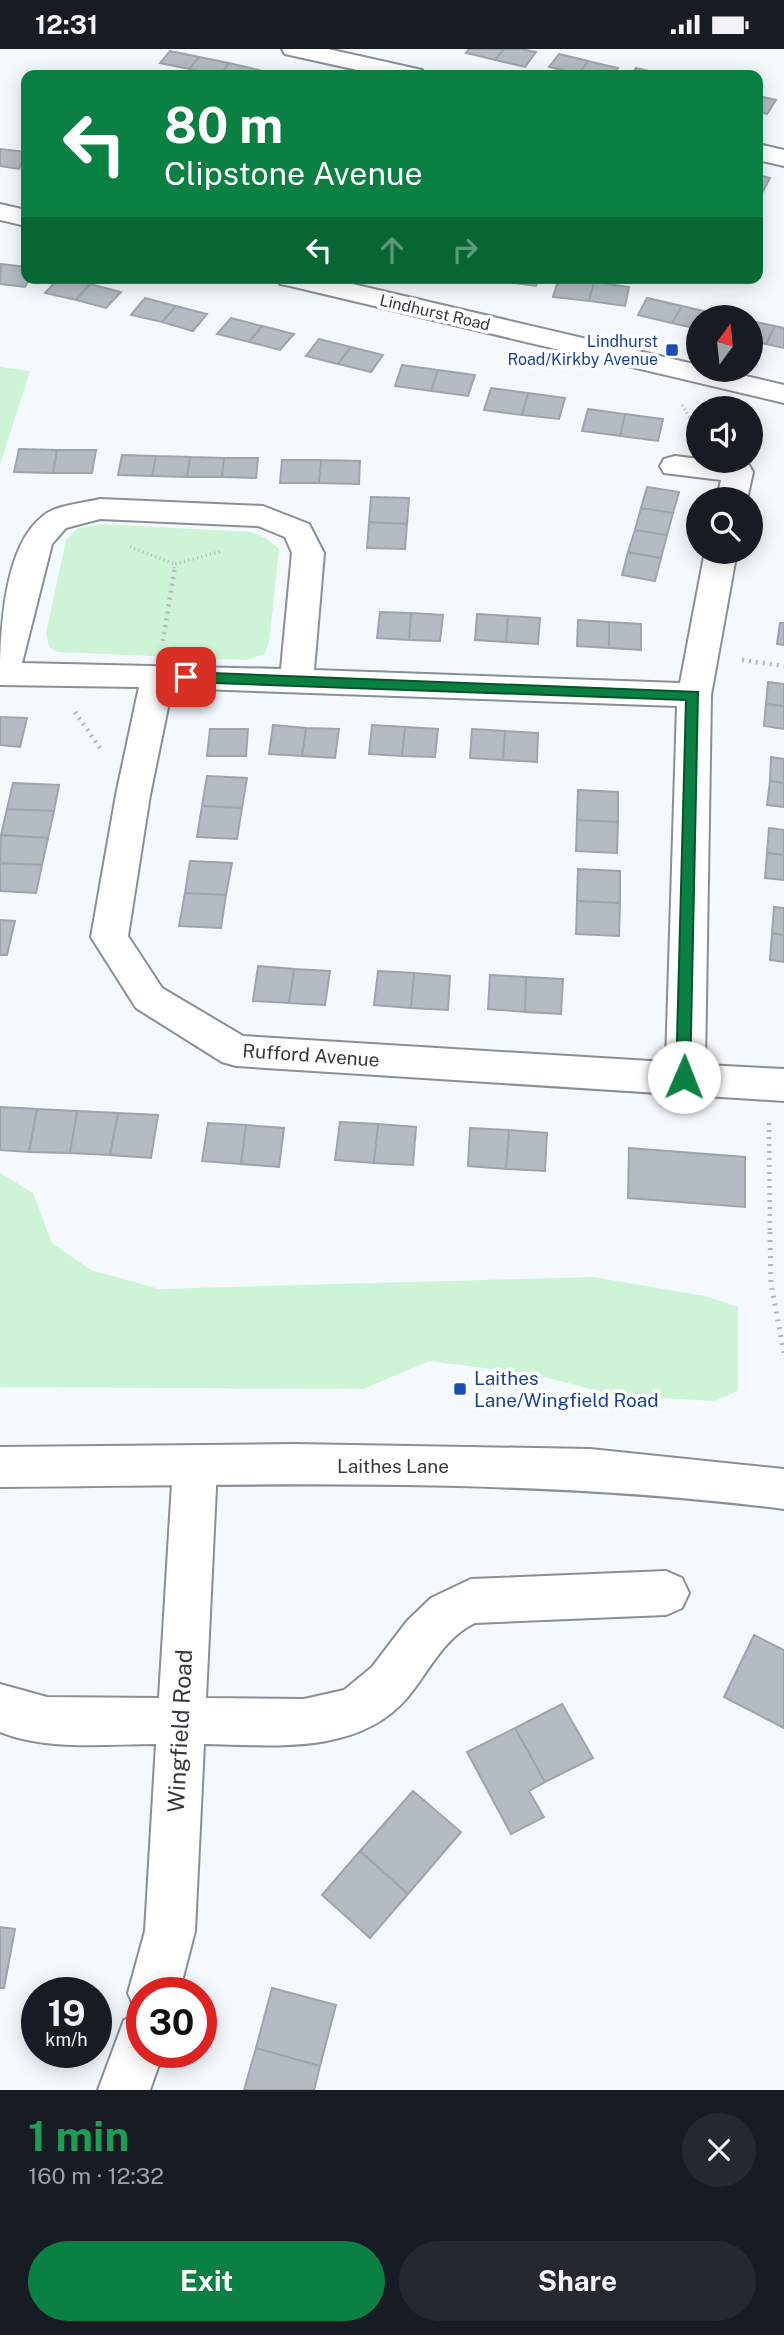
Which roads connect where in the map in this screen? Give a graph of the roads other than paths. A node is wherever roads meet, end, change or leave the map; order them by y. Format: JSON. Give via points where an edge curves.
{"nodes":[{"id":1,"x":294,"y":49,"type":"edge"},
{"id":2,"x":390,"y":70,"type":"edge"},
{"id":3,"x":763,"y":153,"type":"edge"},
{"id":4,"x":784,"y":158,"type":"edge"},
{"id":5,"x":0,"y":212,"type":"edge"},
{"id":6,"x":21,"y":217,"type":"edge"},
{"id":7,"x":316,"y":284,"type":"edge"},
{"id":8,"x":784,"y":394,"type":"edge"},
{"id":9,"x":675,"y":466,"type":"dead end"},
{"id":10,"x":735,"y":487,"type":"edge"},
{"id":11,"x":719,"y":564,"type":"edge"},
{"id":12,"x":1,"y":674,"type":"edge"},
{"id":13,"x":158,"y":676,"type":"junction"},
{"id":14,"x":296,"y":682,"type":"junction"},
{"id":15,"x":694,"y":695,"type":"junction"},
{"id":16,"x":684,"y":1077,"type":"junction"},
{"id":17,"x":777,"y":1084,"type":"edge"},
{"id":18,"x":0,"y":1467,"type":"edge"},
{"id":19,"x":195,"y":1467,"type":"junction"},
{"id":20,"x":784,"y":1489,"type":"edge"},
{"id":21,"x":666,"y":1593,"type":"dead end"},
{"id":22,"x":0,"y":1707,"type":"edge"},
{"id":23,"x":179,"y":1722,"type":"junction"},
{"id":24,"x":158,"y":1977,"type":"edge"},
{"id":25,"x":132,"y":2068,"type":"edge"},
{"id":26,"x":124,"y":2090,"type":"edge"}],
"edges":[{"from":1,"to":2,"type":"street"},
{"from":3,"to":4,"type":"street"},
{"from":5,"to":6,"type":"street"},
{"from":7,"to":8,"type":"street","name":"Lindhurst Road"},
{"from":9,"to":10,"type":"street","via":[[738,472]]},
{"from":11,"to":15,"type":"street"},
{"from":12,"to":13,"type":"street"},
{"from":12,"to":14,"type":"street","via":[[37,541],[55,521],[100,509],[263,516],[298,531],[307,554]]},
{"from":13,"to":14,"type":"street"},
{"from":13,"to":16,"type":"street","name":"Rufford Avenue","via":[[109,937],[149,997],[236,1051]]},
{"from":14,"to":15,"type":"street"},
{"from":15,"to":16,"type":"street"},
{"from":16,"to":17,"type":"street","name":"Rufford Avenue"},
{"from":18,"to":19,"type":"street","name":"Laithes Lane"},
{"from":19,"to":20,"type":"street","name":"Laithes Lane","via":[[596,1470],[704,1477]]},
{"from":19,"to":23,"type":"street","name":"Wingfield Road"},
{"from":21,"to":23,"type":"street","via":[[471,1601],[447,1613],[389,1683],[356,1710],[304,1722]]},
{"from":22,"to":23,"type":"street","via":[[47,1720]]},
{"from":23,"to":24,"type":"street","name":"Wingfield Road","via":[[170,1931]]},
{"from":25,"to":26,"type":"street"}]}
